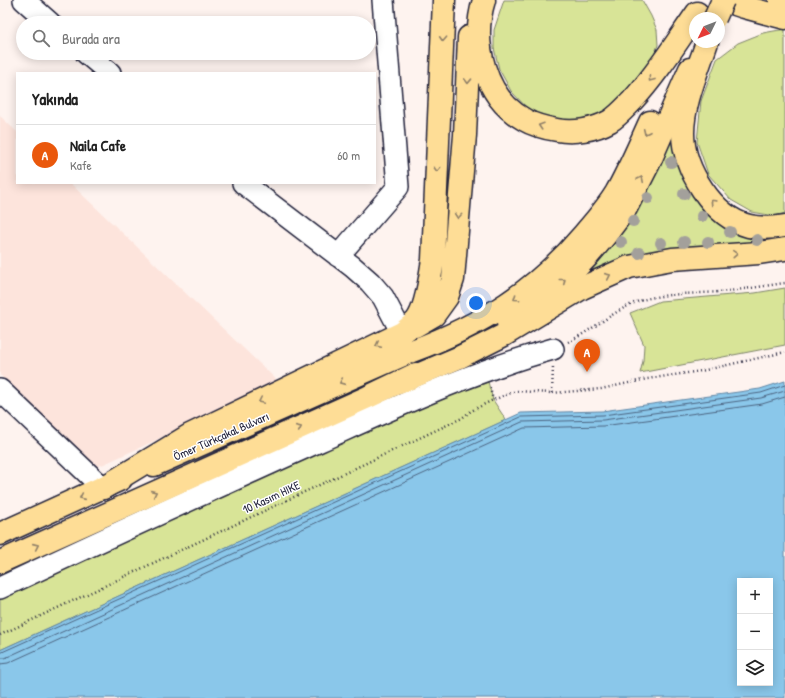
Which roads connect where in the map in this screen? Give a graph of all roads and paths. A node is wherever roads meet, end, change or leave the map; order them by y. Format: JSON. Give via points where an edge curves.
{"nodes":[{"id":1,"x":24,"y":0,"type":"edge"},
{"id":2,"x":383,"y":0,"type":"edge"},
{"id":3,"x":444,"y":0,"type":"edge"},
{"id":4,"x":471,"y":0,"type":"edge"},
{"id":5,"x":484,"y":0,"type":"edge"},
{"id":6,"x":723,"y":0,"type":"edge"},
{"id":7,"x":780,"y":0,"type":"edge"},
{"id":8,"x":785,"y":2,"type":"edge"},
{"id":9,"x":704,"y":12,"type":"edge"},
{"id":10,"x":42,"y":16,"type":"edge"},
{"id":11,"x":785,"y":18,"type":"edge"},
{"id":12,"x":689,"y":30,"type":"edge"},
{"id":13,"x":689,"y":39,"type":"edge"},
{"id":14,"x":700,"y":48,"type":"edge"},
{"id":15,"x":705,"y":48,"type":"edge"},
{"id":16,"x":94,"y":60,"type":"edge"},
{"id":17,"x":109,"y":72,"type":"edge"},
{"id":18,"x":245,"y":184,"type":"edge"},
{"id":19,"x":785,"y":226,"type":"edge"},
{"id":20,"x":785,"y":249,"type":"edge"},
{"id":21,"x":338,"y":256,"type":"junction"},
{"id":22,"x":785,"y":282,"type":"edge"},
{"id":23,"x":402,"y":333,"type":"junction"},
{"id":24,"x":553,"y":349,"type":"junction"},
{"id":25,"x":785,"y":352,"type":"edge"},
{"id":26,"x":399,"y":383,"type":"junction"},
{"id":27,"x":0,"y":390,"type":"edge"},
{"id":28,"x":552,"y":393,"type":"junction"},
{"id":29,"x":371,"y":407,"type":"junction"},
{"id":30,"x":103,"y":488,"type":"junction"},
{"id":31,"x":0,"y":534,"type":"edge"},
{"id":32,"x":0,"y":562,"type":"edge"},
{"id":33,"x":0,"y":588,"type":"edge"},
{"id":34,"x":0,"y":635,"type":"edge"}],
"edges":[{"from":1,"to":10,"type":"street"},
{"from":2,"to":21,"type":"street","via":[[398,187]]},
{"from":3,"to":23,"type":"main road","one_way":true,"via":[[433,260],[423,306],[417,320]]},
{"from":4,"to":23,"type":"main road","one_way":true,"via":[[466,135],[453,279],[447,297],[434,315]]},
{"from":12,"to":5,"type":"main road","one_way":true,"via":[[647,85],[610,121],[594,128],[565,132],[542,128],[524,120],[510,110],[492,86],[479,50],[480,11]]},
{"from":6,"to":9,"type":"main road","bridge":true},
{"from":6,"to":11,"type":"main road"},
{"from":7,"to":8,"type":"main road"},
{"from":13,"to":30,"type":"main road","name":"Ömer Türkçakal Bulvarı","one_way":true,"via":[[615,194],[599,217],[546,275],[493,313],[442,340],[412,350]]},
{"from":26,"to":14,"type":"main road","one_way":true,"via":[[492,334],[567,278],[588,256],[626,208]]},
{"from":19,"to":15,"type":"main road","one_way":true,"via":[[771,229],[749,226],[728,217],[710,200],[686,158],[684,119]]},
{"from":16,"to":17,"type":"street"},
{"from":18,"to":21,"type":"street"},
{"from":26,"to":20,"type":"main road","one_way":true,"via":[[504,336],[582,288],[629,267],[672,259]]},
{"from":21,"to":23,"type":"street","via":[[383,296]]},
{"from":22,"to":24,"type":"path","via":[[641,301],[618,310],[581,336]]},
{"from":23,"to":30,"type":"main road","one_way":true,"via":[[190,436]]},
{"from":24,"to":28,"type":"path"},
{"from":24,"to":29,"type":"street","via":[[517,359],[415,398]]},
{"from":25,"to":28,"type":"path","name":"10 Kasım HIKE","via":[[701,371],[601,389]]},
{"from":26,"to":29,"type":"main road","name":"Ömer Türkçakal Bulvarı"},
{"from":27,"to":30,"type":"street"},
{"from":28,"to":34,"type":"path","name":"10 Kasım HIKE","via":[[516,391],[493,400],[462,418]]},
{"from":32,"to":29,"type":"main road","name":"Ömer Türkçakal Bulvarı","one_way":true},
{"from":29,"to":33,"type":"street","via":[[243,475]]},
{"from":30,"to":31,"type":"main road","name":"Ömer Türkçakal Bulvarı","one_way":true}]}
